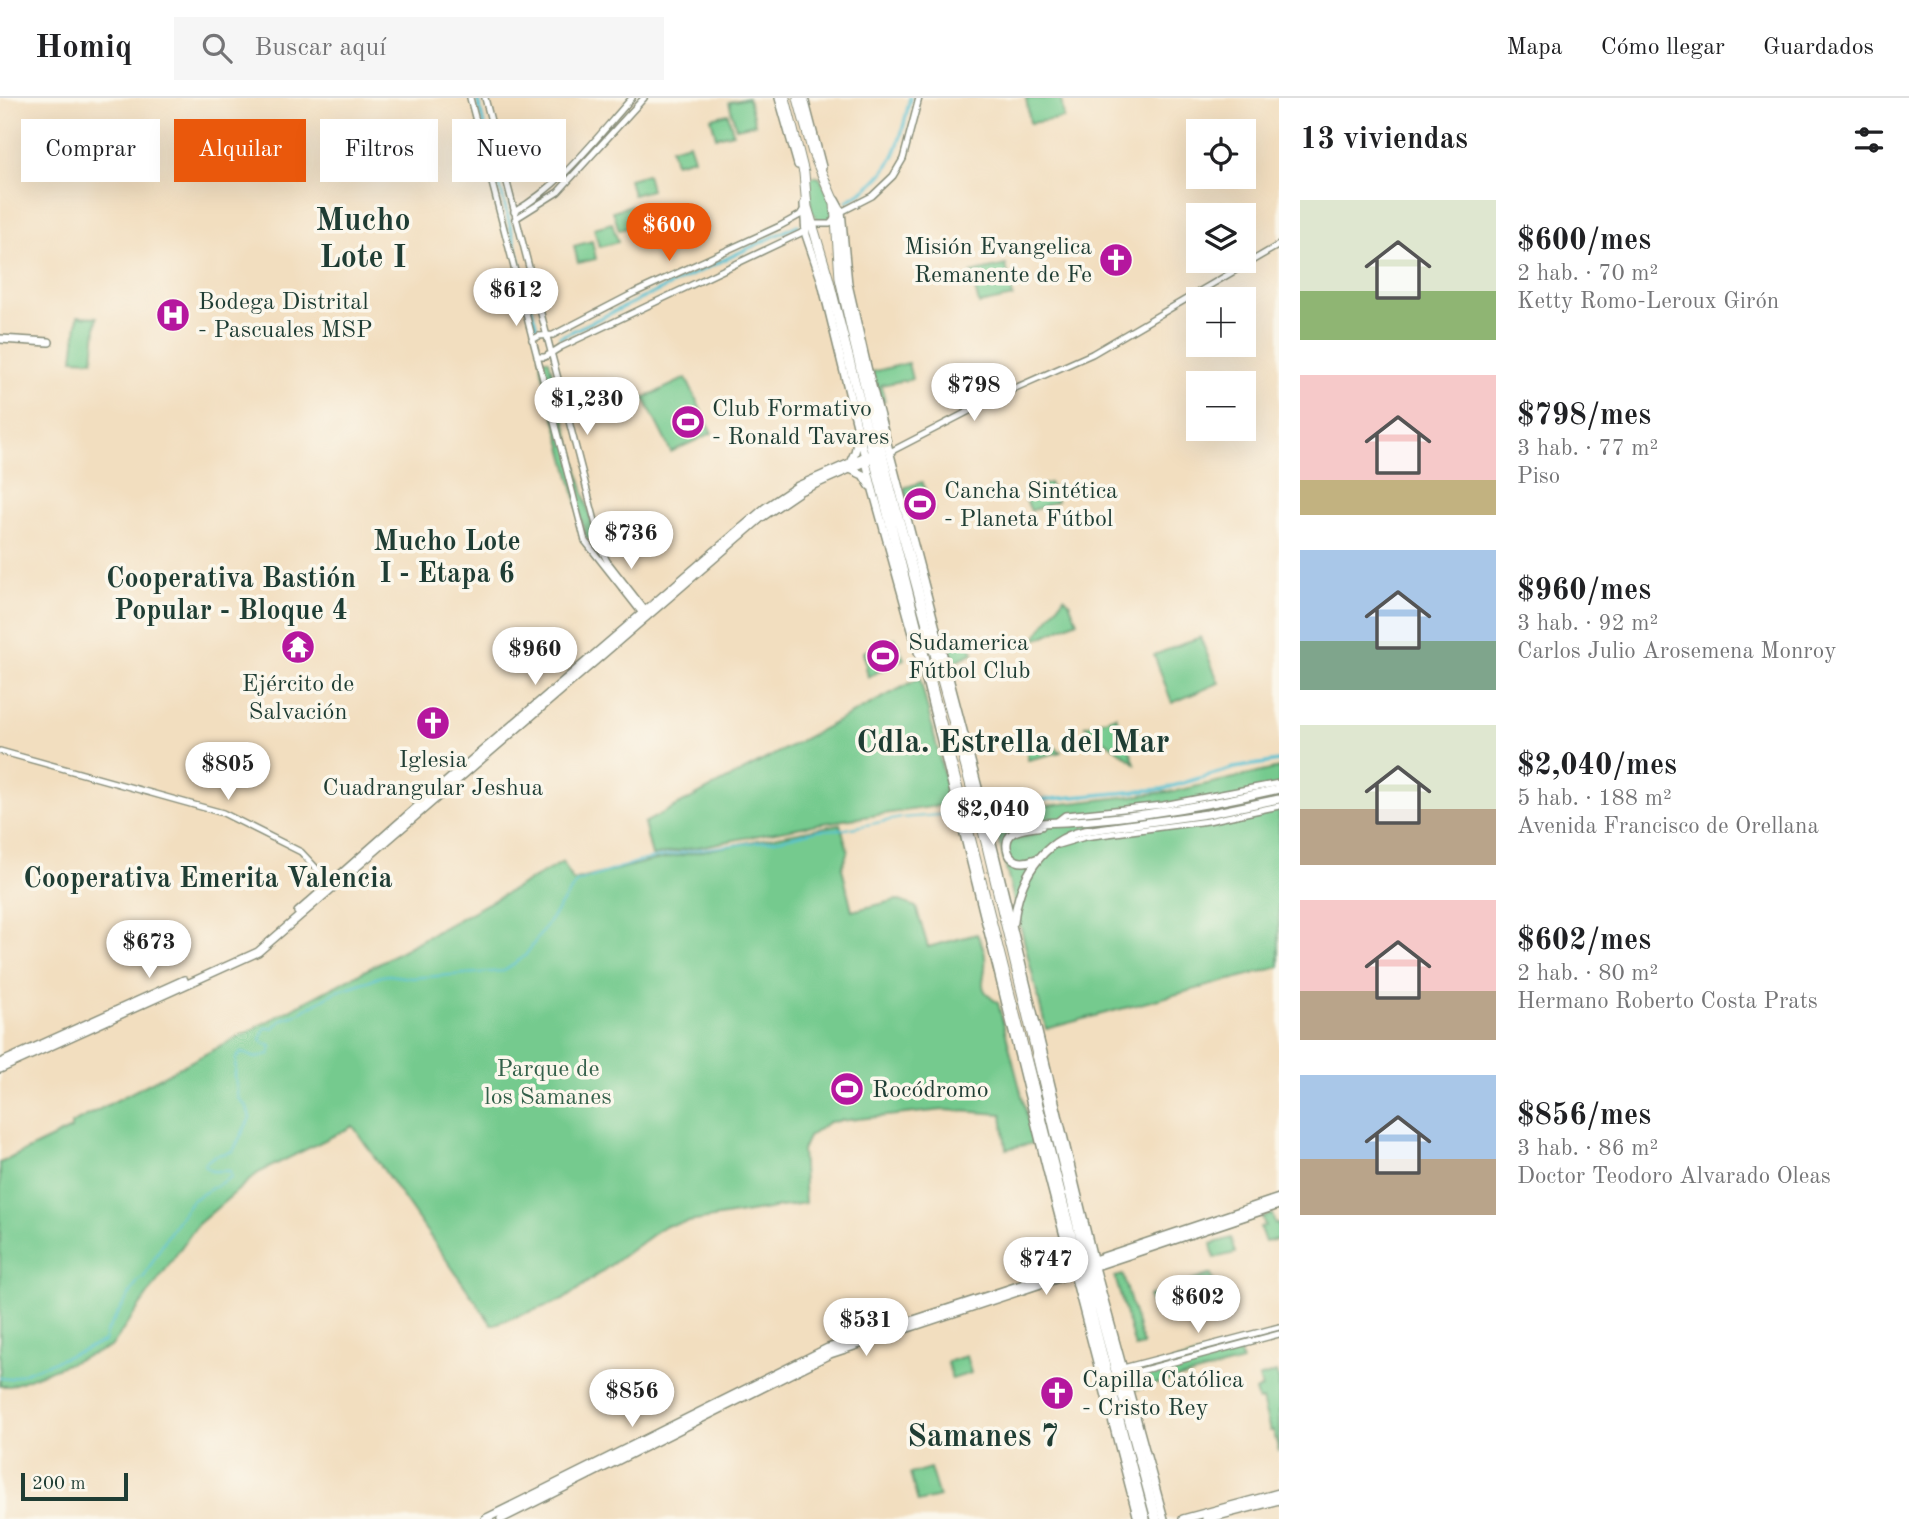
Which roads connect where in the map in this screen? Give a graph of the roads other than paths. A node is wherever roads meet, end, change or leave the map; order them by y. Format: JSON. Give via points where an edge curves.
{"nodes":[{"id":1,"x":470,"y":98,"type":"edge"},
{"id":2,"x":485,"y":98,"type":"edge"},
{"id":3,"x":632,"y":98,"type":"edge"},
{"id":4,"x":644,"y":98,"type":"edge"},
{"id":5,"x":782,"y":98,"type":"edge"},
{"id":6,"x":799,"y":98,"type":"edge"},
{"id":7,"x":804,"y":98,"type":"edge"},
{"id":8,"x":919,"y":98,"type":"edge"},
{"id":9,"x":580,"y":158,"type":"junction"},
{"id":10,"x":587,"y":162,"type":"junction"},
{"id":11,"x":571,"y":174,"type":"junction"},
{"id":12,"x":822,"y":178,"type":"junction"},
{"id":13,"x":805,"y":189,"type":"junction"},
{"id":14,"x":831,"y":192,"type":"junction"},
{"id":15,"x":804,"y":209,"type":"junction"},
{"id":16,"x":839,"y":214,"type":"junction"},
{"id":17,"x":515,"y":216,"type":"junction"},
{"id":18,"x":811,"y":226,"type":"junction"},
{"id":19,"x":1279,"y":245,"type":"edge"},
{"id":20,"x":547,"y":336,"type":"junction"},
{"id":21,"x":0,"y":339,"type":"edge"},
{"id":22,"x":532,"y":340,"type":"junction"},
{"id":23,"x":49,"y":342,"type":"dead end"},
{"id":24,"x":552,"y":353,"type":"junction"},
{"id":25,"x":537,"y":357,"type":"junction"},
{"id":26,"x":859,"y":429,"type":"junction"},
{"id":27,"x":879,"y":454,"type":"junction"},
{"id":28,"x":850,"y":466,"type":"junction"},
{"id":29,"x":873,"y":490,"type":"junction"},
{"id":30,"x":885,"y":501,"type":"junction"},
{"id":31,"x":884,"y":525,"type":"junction"},
{"id":32,"x":918,"y":591,"type":"junction"},
{"id":33,"x":645,"y":614,"type":"junction"},
{"id":34,"x":932,"y":614,"type":"junction"},
{"id":35,"x":0,"y":751,"type":"edge"},
{"id":36,"x":1279,"y":783,"type":"edge"},
{"id":37,"x":1279,"y":789,"type":"edge"},
{"id":38,"x":977,"y":798,"type":"junction"},
{"id":39,"x":1279,"y":799,"type":"edge"},
{"id":40,"x":959,"y":803,"type":"junction"},
{"id":41,"x":1279,"y":806,"type":"edge"},
{"id":42,"x":962,"y":817,"type":"junction"},
{"id":43,"x":984,"y":818,"type":"junction"},
{"id":44,"x":1051,"y":822,"type":"junction"},
{"id":45,"x":986,"y":842,"type":"junction"},
{"id":46,"x":1048,"y":848,"type":"junction"},
{"id":47,"x":1040,"y":857,"type":"junction"},
{"id":48,"x":970,"y":859,"type":"junction"},
{"id":49,"x":982,"y":880,"type":"junction"},
{"id":50,"x":331,"y":885,"type":"junction"},
{"id":51,"x":1013,"y":929,"type":"junction"},
{"id":52,"x":0,"y":1063,"type":"edge"},
{"id":53,"x":0,"y":1069,"type":"edge"},
{"id":54,"x":1279,"y":1198,"type":"edge"},
{"id":55,"x":1279,"y":1205,"type":"edge"},
{"id":56,"x":1084,"y":1267,"type":"junction"},
{"id":57,"x":1279,"y":1327,"type":"edge"},
{"id":58,"x":1279,"y":1334,"type":"edge"},
{"id":59,"x":1194,"y":1353,"type":"junction"},
{"id":60,"x":793,"y":1369,"type":"junction"},
{"id":61,"x":1124,"y":1371,"type":"junction"},
{"id":62,"x":1142,"y":1466,"type":"junction"},
{"id":63,"x":1152,"y":1475,"type":"junction"},
{"id":64,"x":1279,"y":1493,"type":"edge"},
{"id":65,"x":1279,"y":1500,"type":"edge"},
{"id":66,"x":485,"y":1519,"type":"edge"},
{"id":67,"x":501,"y":1519,"type":"edge"},
{"id":68,"x":1138,"y":1519,"type":"edge"},
{"id":69,"x":1145,"y":1519,"type":"edge"},
{"id":70,"x":1156,"y":1519,"type":"edge"},
{"id":71,"x":1164,"y":1519,"type":"edge"},
{"id":72,"x":1183,"y":1519,"type":"edge"},
{"id":73,"x":1206,"y":1519,"type":"edge"}],
"edges":[{"from":1,"to":22,"type":"street"},
{"from":2,"to":17,"type":"street"},
{"from":3,"to":9,"type":"street"},
{"from":4,"to":10,"type":"street"},
{"from":5,"to":13,"type":"highway"},
{"from":6,"to":12,"type":"highway"},
{"from":7,"to":14,"type":"main road"},
{"from":8,"to":16,"type":"street","via":[[903,159],[893,176],[872,196]]},
{"from":9,"to":10,"type":"street"},
{"from":9,"to":11,"type":"street"},
{"from":10,"to":11,"type":"street"},
{"from":11,"to":17,"type":"street","via":[[558,192]]},
{"from":12,"to":13,"type":"highway","via":[[811,174]]},
{"from":12,"to":14,"type":"highway"},
{"from":13,"to":15,"type":"main road"},
{"from":13,"to":18,"type":"highway"},
{"from":14,"to":16,"type":"highway"},
{"from":15,"to":18,"type":"main road"},
{"from":15,"to":20,"type":"street","via":[[780,226]]},
{"from":16,"to":18,"type":"street","via":[[830,224]]},
{"from":16,"to":27,"type":"highway","via":[[838,267]]},
{"from":17,"to":20,"type":"street"},
{"from":18,"to":24,"type":"street"},
{"from":18,"to":26,"type":"main road"},
{"from":18,"to":27,"type":"highway"},
{"from":19,"to":27,"type":"street","via":[[1091,354]]},
{"from":20,"to":22,"type":"street"},
{"from":20,"to":24,"type":"street"},
{"from":21,"to":23,"type":"main road"},
{"from":22,"to":25,"type":"street"},
{"from":24,"to":25,"type":"street"},
{"from":24,"to":33,"type":"street","via":[[599,545]]},
{"from":25,"to":33,"type":"street","via":[[586,543]]},
{"from":26,"to":27,"type":"main road"},
{"from":26,"to":28,"type":"main road"},
{"from":27,"to":28,"type":"main road"},
{"from":27,"to":29,"type":"main road"},
{"from":27,"to":30,"type":"highway"},
{"from":27,"to":32,"type":"highway"},
{"from":27,"to":34,"type":"main road"},
{"from":28,"to":29,"type":"main road"},
{"from":28,"to":33,"type":"main road","via":[[781,496]]},
{"from":29,"to":31,"type":"main road"},
{"from":30,"to":31,"type":"highway"},
{"from":30,"to":40,"type":"highway"},
{"from":31,"to":40,"type":"main road"},
{"from":32,"to":34,"type":"highway"},
{"from":32,"to":38,"type":"highway"},
{"from":33,"to":50,"type":"main road"},
{"from":34,"to":38,"type":"main road"},
{"from":35,"to":50,"type":"street","via":[[223,813],[301,852]]},
{"from":36,"to":44,"type":"street","via":[[1163,805],[1065,815]]},
{"from":37,"to":44,"type":"main road","via":[[1164,811]]},
{"from":38,"to":43,"type":"highway"},
{"from":39,"to":46,"type":"main road","via":[[1075,833]]},
{"from":40,"to":42,"type":"highway"},
{"from":41,"to":46,"type":"street","via":[[1085,837]]},
{"from":42,"to":48,"type":"main road"},
{"from":42,"to":49,"type":"highway"},
{"from":43,"to":44,"type":"main road","via":[[999,823]]},
{"from":43,"to":45,"type":"highway"},
{"from":43,"to":45,"type":"highway"},
{"from":43,"to":51,"type":"main road"},
{"from":44,"to":47,"type":"main road","via":[[1015,831],[1007,843],[1010,856],[1017,861]]},
{"from":45,"to":56,"type":"highway"},
{"from":46,"to":47,"type":"main road"},
{"from":47,"to":51,"type":"main road","via":[[1022,886]]},
{"from":48,"to":49,"type":"highway"},
{"from":48,"to":56,"type":"main road"},
{"from":49,"to":56,"type":"highway"},
{"from":50,"to":52,"type":"main road","via":[[256,949]]},
{"from":50,"to":53,"type":"main road","via":[[258,952]]},
{"from":51,"to":56,"type":"main road"},
{"from":54,"to":56,"type":"main road"},
{"from":55,"to":56,"type":"main road"},
{"from":56,"to":60,"type":"main road"},
{"from":56,"to":61,"type":"main road"},
{"from":56,"to":62,"type":"highway"},
{"from":56,"to":68,"type":"main road"},
{"from":56,"to":69,"type":"highway"},
{"from":57,"to":59,"type":"street"},
{"from":58,"to":59,"type":"street"},
{"from":59,"to":61,"type":"street"},
{"from":60,"to":66,"type":"main road"},
{"from":60,"to":67,"type":"main road"},
{"from":61,"to":63,"type":"main road"},
{"from":62,"to":63,"type":"highway"},
{"from":62,"to":70,"type":"highway"},
{"from":63,"to":71,"type":"main road"},
{"from":64,"to":72,"type":"main road"},
{"from":65,"to":73,"type":"main road"}]}
